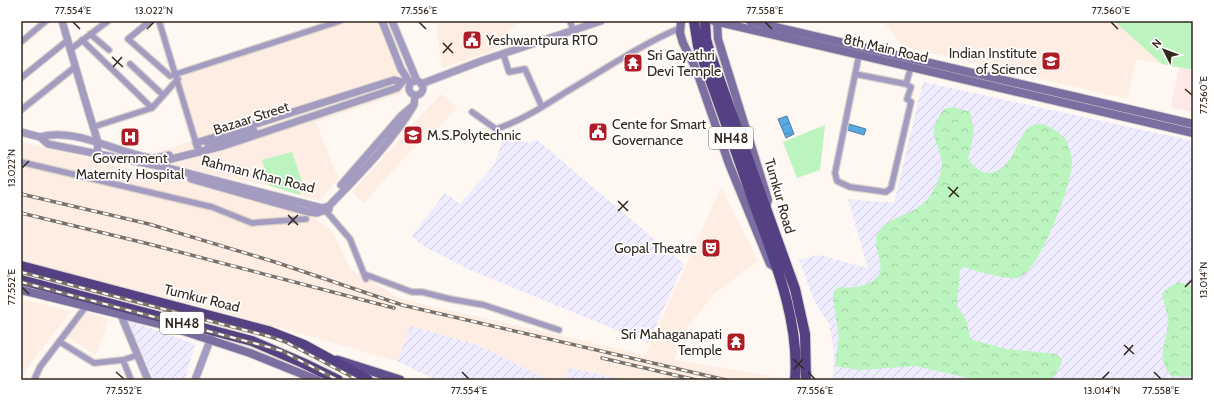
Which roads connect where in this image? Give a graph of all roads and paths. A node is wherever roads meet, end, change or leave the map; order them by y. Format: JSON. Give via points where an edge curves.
{"nodes":[{"id":1,"x":46,"y":21,"type":"edge"},
{"id":2,"x":62,"y":21,"type":"edge"},
{"id":3,"x":108,"y":21,"type":"edge"},
{"id":4,"x":150,"y":21,"type":"edge"},
{"id":5,"x":159,"y":21,"type":"edge"},
{"id":6,"x":340,"y":21,"type":"edge"},
{"id":7,"x":382,"y":21,"type":"edge"},
{"id":8,"x":392,"y":21,"type":"edge"},
{"id":9,"x":570,"y":21,"type":"edge"},
{"id":10,"x":601,"y":21,"type":"edge"},
{"id":11,"x":694,"y":21,"type":"edge"},
{"id":12,"x":705,"y":21,"type":"edge"},
{"id":13,"x":716,"y":21,"type":"edge"},
{"id":14,"x":750,"y":21,"type":"edge"},
{"id":15,"x":680,"y":25,"type":"edge"},
{"id":16,"x":573,"y":30,"type":"junction"},
{"id":17,"x":90,"y":34,"type":"junction"},
{"id":18,"x":68,"y":40,"type":"junction"},
{"id":19,"x":82,"y":40,"type":"junction"},
{"id":20,"x":839,"y":41,"type":"junction"},
{"id":21,"x":21,"y":42,"type":"edge"},
{"id":22,"x":71,"y":49,"type":"junction"},
{"id":23,"x":109,"y":50,"type":"dead end"},
{"id":24,"x":837,"y":50,"type":"junction"},
{"id":25,"x":503,"y":53,"type":"junction"},
{"id":26,"x":859,"y":55,"type":"junction"},
{"id":27,"x":130,"y":64,"type":"dead end"},
{"id":28,"x":75,"y":67,"type":"junction"},
{"id":29,"x":911,"y":67,"type":"junction"},
{"id":30,"x":855,"y":74,"type":"junction"},
{"id":31,"x":177,"y":76,"type":"junction"},
{"id":32,"x":21,"y":78,"type":"edge"},
{"id":33,"x":402,"y":82,"type":"junction"},
{"id":34,"x":414,"y":83,"type":"junction"},
{"id":35,"x":906,"y":84,"type":"junction"},
{"id":36,"x":163,"y":95,"type":"junction"},
{"id":37,"x":415,"y":96,"type":"junction"},
{"id":38,"x":414,"y":105,"type":"junction"},
{"id":39,"x":542,"y":107,"type":"junction"},
{"id":40,"x":152,"y":108,"type":"junction"},
{"id":41,"x":21,"y":110,"type":"edge"},
{"id":42,"x":472,"y":112,"type":"dead end"},
{"id":43,"x":1193,"y":124,"type":"edge"},
{"id":44,"x":93,"y":127,"type":"junction"},
{"id":45,"x":21,"y":132,"type":"edge"},
{"id":46,"x":1193,"y":133,"type":"edge"},
{"id":47,"x":40,"y":137,"type":"junction"},
{"id":48,"x":98,"y":142,"type":"junction"},
{"id":49,"x":197,"y":146,"type":"junction"},
{"id":50,"x":97,"y":153,"type":"junction"},
{"id":51,"x":21,"y":162,"type":"edge"},
{"id":52,"x":165,"y":162,"type":"junction"},
{"id":53,"x":766,"y":208,"type":"junction"},
{"id":54,"x":324,"y":210,"type":"junction"},
{"id":55,"x":306,"y":219,"type":"dead end"},
{"id":56,"x":21,"y":266,"type":"edge"},
{"id":57,"x":776,"y":268,"type":"junction"},
{"id":58,"x":21,"y":280,"type":"edge"},
{"id":59,"x":21,"y":290,"type":"edge"},
{"id":60,"x":87,"y":305,"type":"junction"},
{"id":61,"x":120,"y":313,"type":"junction"},
{"id":62,"x":559,"y":330,"type":"dead end"},
{"id":63,"x":212,"y":335,"type":"junction"},
{"id":64,"x":60,"y":342,"type":"junction"},
{"id":65,"x":138,"y":355,"type":"junction"},
{"id":66,"x":322,"y":355,"type":"junction"},
{"id":67,"x":123,"y":360,"type":"junction"},
{"id":68,"x":795,"y":376,"type":"edge"},
{"id":69,"x":325,"y":377,"type":"edge"},
{"id":70,"x":807,"y":377,"type":"edge"},
{"id":71,"x":311,"y":379,"type":"edge"},
{"id":72,"x":36,"y":380,"type":"edge"},
{"id":73,"x":131,"y":380,"type":"edge"},
{"id":74,"x":148,"y":380,"type":"edge"},
{"id":75,"x":195,"y":380,"type":"edge"},
{"id":76,"x":338,"y":380,"type":"edge"},
{"id":77,"x":368,"y":380,"type":"edge"},
{"id":78,"x":400,"y":380,"type":"edge"}],
"edges":[{"from":1,"to":21,"type":"street"},
{"from":2,"to":18,"type":"street"},
{"from":3,"to":17,"type":"street"},
{"from":4,"to":31,"type":"street","via":[[128,39],[170,76]]},
{"from":5,"to":31,"type":"street"},
{"from":6,"to":31,"type":"street"},
{"from":7,"to":34,"type":"street","via":[[401,70]]},
{"from":8,"to":34,"type":"street"},
{"from":9,"to":16,"type":"street"},
{"from":10,"to":16,"type":"street"},
{"from":11,"to":57,"type":"highway","number":"NH48","via":[[698,46]]},
{"from":12,"to":53,"type":"highway","number":"NH48","via":[[710,53]]},
{"from":13,"to":24,"type":"main road","name":"8th Main Road"},
{"from":13,"to":53,"type":"main road","name":"Tumkur Road","via":[[718,39],[768,200]]},
{"from":14,"to":20,"type":"main road","name":"8th Main Road"},
{"from":15,"to":39,"type":"street"},
{"from":15,"to":57,"type":"main road","via":[[683,43],[696,69],[729,164],[760,242],[770,264]]},
{"from":16,"to":25,"type":"street"},
{"from":17,"to":19,"type":"street"},
{"from":17,"to":23,"type":"street"},
{"from":18,"to":22,"type":"street"},
{"from":18,"to":32,"type":"street"},
{"from":19,"to":22,"type":"street"},
{"from":19,"to":40,"type":"street"},
{"from":20,"to":24,"type":"main road"},
{"from":20,"to":43,"type":"main road","name":"8th Main Road"},
{"from":22,"to":28,"type":"street"},
{"from":24,"to":26,"type":"main road","name":"8th Main Road"},
{"from":25,"to":34,"type":"street"},
{"from":25,"to":39,"type":"street","via":[[509,72],[525,69]]},
{"from":26,"to":29,"type":"main road","name":"8th Main Road"},
{"from":26,"to":30,"type":"street"},
{"from":27,"to":36,"type":"street"},
{"from":28,"to":41,"type":"street"},
{"from":28,"to":44,"type":"street"},
{"from":29,"to":35,"type":"street"},
{"from":29,"to":46,"type":"main road","name":"8th Main Road"},
{"from":30,"to":35,"type":"street"},
{"from":30,"to":35,"type":"street","via":[[835,173],[837,181],[850,187],[886,192],[891,188],[911,102],[907,99],[911,87]]},
{"from":31,"to":36,"type":"street"},
{"from":31,"to":49,"type":"street"},
{"from":33,"to":34,"type":"street"},
{"from":33,"to":49,"type":"street","name":"Bazaar Street"},
{"from":33,"to":52,"type":"street","via":[[397,88],[222,146]]},
{"from":34,"to":37,"type":"street","via":[[409,92]]},
{"from":34,"to":37,"type":"street","via":[[423,91]]},
{"from":36,"to":40,"type":"street"},
{"from":37,"to":38,"type":"street"},
{"from":38,"to":52,"type":"street","name":"Rahman Khan Road","via":[[401,116],[324,204]]},
{"from":38,"to":54,"type":"street","via":[[372,158]]},
{"from":39,"to":42,"type":"street","via":[[496,129]]},
{"from":40,"to":44,"type":"street"},
{"from":44,"to":48,"type":"street"},
{"from":45,"to":47,"type":"street"},
{"from":47,"to":48,"type":"street","name":"Bazaar Street","via":[[51,134]]},
{"from":47,"to":50,"type":"street","name":"Rahman Khan Road","via":[[48,144]]},
{"from":48,"to":50,"type":"street"},
{"from":48,"to":52,"type":"street","name":"Bazaar Street"},
{"from":49,"to":52,"type":"street","name":"Bazaar Street"},
{"from":50,"to":52,"type":"street","name":"Rahman Khan Road","via":[[148,165]]},
{"from":51,"to":55,"type":"street","via":[[212,207],[252,223]]},
{"from":52,"to":54,"type":"street","name":"Rahman Khan Road"},
{"from":53,"to":70,"type":"highway","name":"Tumkur Road","number":"NH48","via":[[795,289],[805,334]]},
{"from":54,"to":62,"type":"street","via":[[350,239],[365,277],[412,292],[484,305]]},
{"from":56,"to":66,"type":"highway","name":"Tumkur Road","number":"NH48","via":[[241,322],[287,338]]},
{"from":57,"to":68,"type":"highway","number":"NH48","via":[[790,321]]},
{"from":58,"to":63,"type":"highway","name":"Tumkur Road","number":"NH48"},
{"from":59,"to":60,"type":"main road"},
{"from":60,"to":61,"type":"main road"},
{"from":60,"to":64,"type":"street"},
{"from":61,"to":63,"type":"main road"},
{"from":61,"to":65,"type":"street"},
{"from":63,"to":69,"type":"highway","name":"Tumkur Road","number":"NH48","via":[[252,341]]},
{"from":63,"to":71,"type":"main road"},
{"from":63,"to":75,"type":"street"},
{"from":64,"to":67,"type":"street","via":[[94,363]]},
{"from":64,"to":72,"type":"street","via":[[40,367]]},
{"from":65,"to":67,"type":"street"},
{"from":65,"to":74,"type":"street"},
{"from":66,"to":77,"type":"highway","name":"Tumkur Road","number":"NH48"},
{"from":66,"to":78,"type":"main road"},
{"from":67,"to":73,"type":"street"},
{"from":69,"to":76,"type":"highway","name":"Tumkur Road","number":"NH48"}]}
